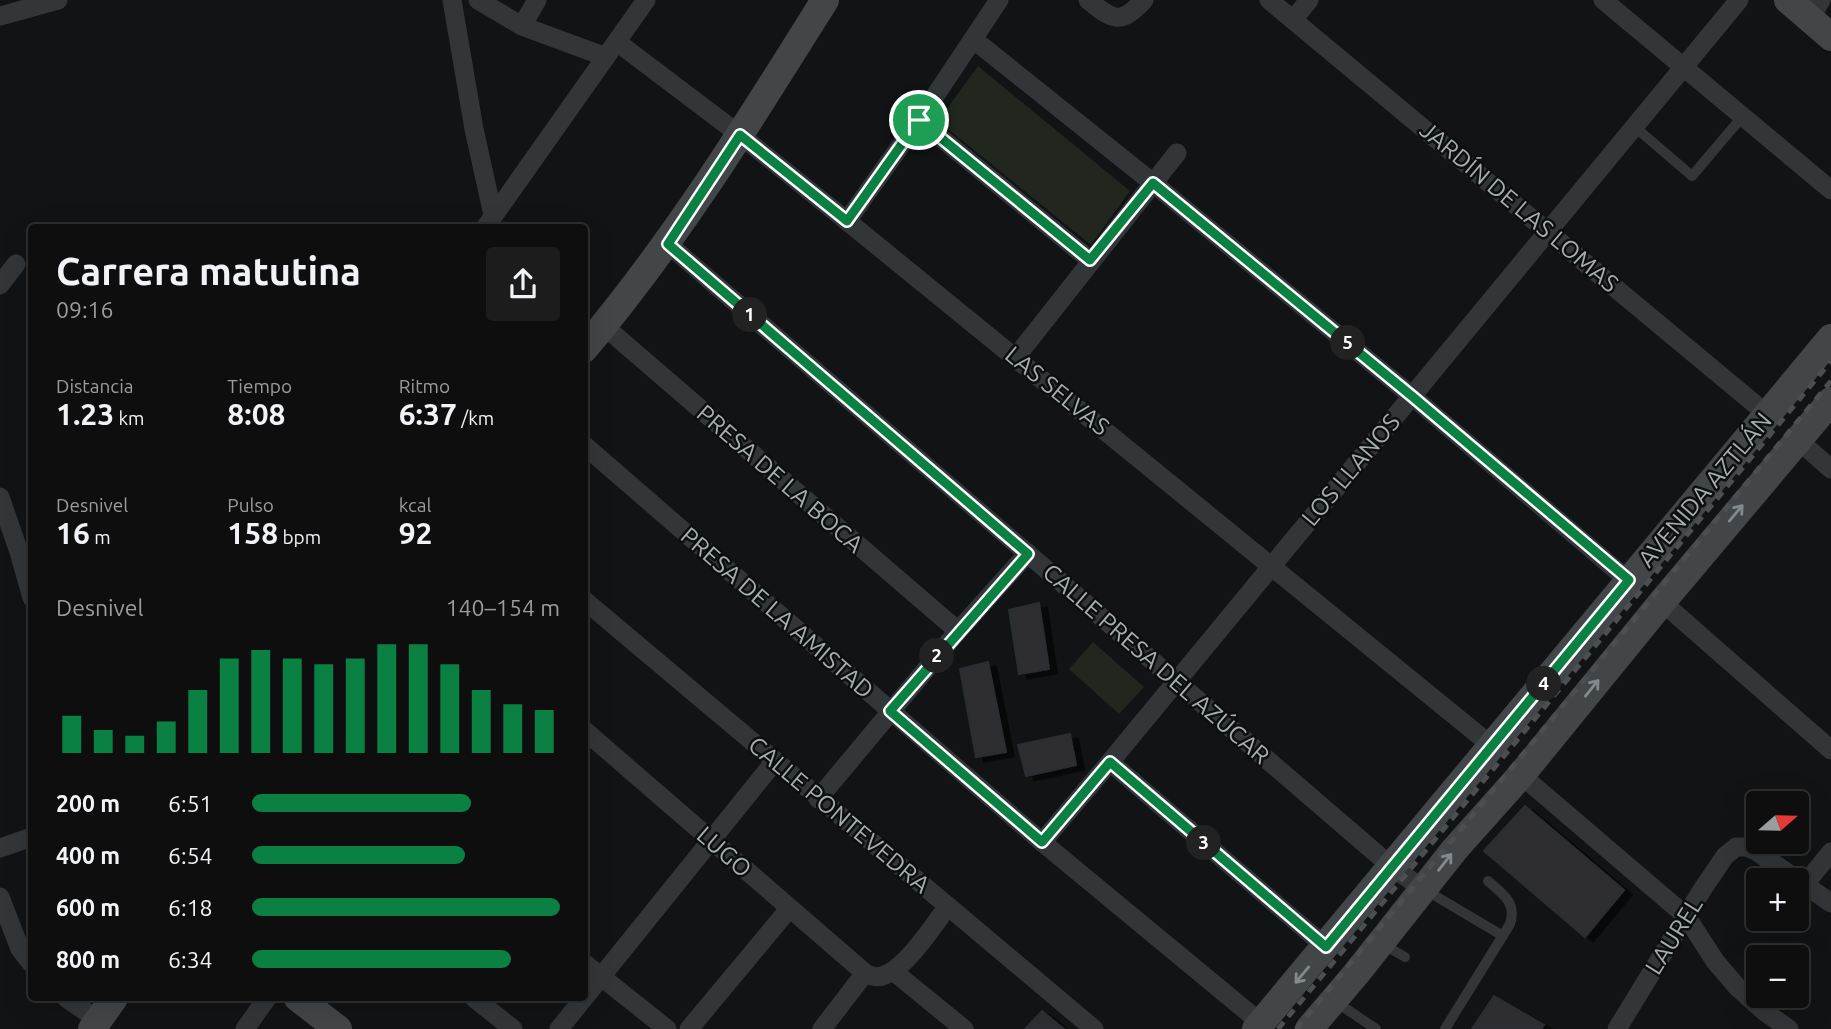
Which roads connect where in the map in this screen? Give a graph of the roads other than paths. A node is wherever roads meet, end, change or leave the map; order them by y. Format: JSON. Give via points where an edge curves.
{"nodes":[{"id":1,"x":58,"y":0,"type":"edge"},
{"id":2,"x":452,"y":0,"type":"edge"},
{"id":3,"x":478,"y":0,"type":"edge"},
{"id":4,"x":537,"y":0,"type":"edge"},
{"id":5,"x":646,"y":0,"type":"edge"},
{"id":6,"x":825,"y":0,"type":"edge"},
{"id":7,"x":999,"y":0,"type":"edge"},
{"id":8,"x":1088,"y":0,"type":"edge"},
{"id":9,"x":1144,"y":0,"type":"edge"},
{"id":10,"x":1269,"y":0,"type":"edge"},
{"id":11,"x":1309,"y":0,"type":"edge"},
{"id":12,"x":1603,"y":0,"type":"edge"},
{"id":13,"x":1739,"y":0,"type":"edge"},
{"id":14,"x":1788,"y":0,"type":"edge"},
{"id":15,"x":0,"y":16,"type":"edge"},
{"id":16,"x":1821,"y":19,"type":"edge"},
{"id":17,"x":1293,"y":20,"type":"junction"},
{"id":18,"x":522,"y":26,"type":"junction"},
{"id":19,"x":973,"y":39,"type":"junction"},
{"id":20,"x":611,"y":50,"type":"junction"},
{"id":21,"x":1685,"y":67,"type":"junction"},
{"id":22,"x":1742,"y":117,"type":"junction"},
{"id":23,"x":919,"y":120,"type":"junction"},
{"id":24,"x":1635,"y":127,"type":"junction"},
{"id":25,"x":740,"y":135,"type":"junction"},
{"id":26,"x":1177,"y":153,"type":"dead end"},
{"id":27,"x":1153,"y":183,"type":"junction"},
{"id":28,"x":1831,"y":190,"type":"edge"},
{"id":29,"x":489,"y":221,"type":"edge"},
{"id":30,"x":847,"y":221,"type":"junction"},
{"id":31,"x":1548,"y":232,"type":"junction"},
{"id":32,"x":668,"y":244,"type":"junction"},
{"id":33,"x":1090,"y":260,"type":"junction"},
{"id":34,"x":16,"y":264,"type":"dead end"},
{"id":35,"x":0,"y":285,"type":"edge"},
{"id":36,"x":604,"y":326,"type":"junction"},
{"id":37,"x":1831,"y":338,"type":"edge"},
{"id":38,"x":588,"y":344,"type":"edge"},
{"id":39,"x":1015,"y":358,"type":"junction"},
{"id":40,"x":1413,"y":397,"type":"junction"},
{"id":41,"x":1831,"y":401,"type":"edge"},
{"id":42,"x":1768,"y":415,"type":"junction"},
{"id":43,"x":1798,"y":440,"type":"junction"},
{"id":44,"x":588,"y":448,"type":"edge"},
{"id":45,"x":1831,"y":469,"type":"edge"},
{"id":46,"x":0,"y":496,"type":"edge"},
{"id":47,"x":1028,"y":554,"type":"junction"},
{"id":48,"x":1271,"y":565,"type":"junction"},
{"id":49,"x":1629,"y":580,"type":"junction"},
{"id":50,"x":28,"y":584,"type":"edge"},
{"id":51,"x":1662,"y":602,"type":"junction"},
{"id":52,"x":588,"y":603,"type":"edge"},
{"id":53,"x":958,"y":631,"type":"junction"},
{"id":54,"x":1176,"y":681,"type":"junction"},
{"id":55,"x":890,"y":711,"type":"junction"},
{"id":56,"x":588,"y":733,"type":"edge"},
{"id":57,"x":1492,"y":746,"type":"junction"},
{"id":58,"x":1831,"y":750,"type":"edge"},
{"id":59,"x":775,"y":761,"type":"junction"},
{"id":60,"x":1110,"y":762,"type":"junction"},
{"id":61,"x":1521,"y":775,"type":"junction"},
{"id":62,"x":818,"y":799,"type":"junction"},
{"id":63,"x":28,"y":838,"type":"edge"},
{"id":64,"x":711,"y":841,"type":"junction"},
{"id":65,"x":1042,"y":842,"type":"junction"},
{"id":66,"x":0,"y":848,"type":"edge"},
{"id":67,"x":1831,"y":852,"type":"edge"},
{"id":68,"x":1392,"y":867,"type":"junction"},
{"id":69,"x":1781,"y":868,"type":"edge"},
{"id":70,"x":1809,"y":879,"type":"edge"},
{"id":71,"x":1488,"y":881,"type":"dead end"},
{"id":72,"x":1809,"y":887,"type":"edge"},
{"id":73,"x":1423,"y":889,"type":"junction"},
{"id":74,"x":0,"y":897,"type":"edge"},
{"id":75,"x":1831,"y":903,"type":"edge"},
{"id":76,"x":948,"y":906,"type":"junction"},
{"id":77,"x":789,"y":909,"type":"junction"},
{"id":78,"x":1686,"y":916,"type":"junction"},
{"id":79,"x":3,"y":917,"type":"edge"},
{"id":80,"x":1503,"y":936,"type":"junction"},
{"id":81,"x":1381,"y":943,"type":"junction"},
{"id":82,"x":1326,"y":947,"type":"junction"},
{"id":83,"x":1405,"y":957,"type":"dead end"},
{"id":84,"x":28,"y":959,"type":"edge"},
{"id":85,"x":588,"y":966,"type":"edge"},
{"id":86,"x":893,"y":971,"type":"junction"},
{"id":87,"x":865,"y":973,"type":"junction"},
{"id":88,"x":603,"y":977,"type":"junction"},
{"id":89,"x":588,"y":995,"type":"edge"},
{"id":90,"x":69,"y":1001,"type":"edge"},
{"id":91,"x":112,"y":1001,"type":"edge"},
{"id":92,"x":265,"y":1001,"type":"edge"},
{"id":93,"x":302,"y":1001,"type":"edge"},
{"id":94,"x":478,"y":1001,"type":"edge"},
{"id":95,"x":583,"y":1001,"type":"edge"},
{"id":96,"x":1334,"y":1001,"type":"junction"},
{"id":97,"x":95,"y":1025,"type":"edge"},
{"id":98,"x":1258,"y":1026,"type":"edge"},
{"id":99,"x":245,"y":1029,"type":"edge"},
{"id":100,"x":338,"y":1029,"type":"edge"},
{"id":101,"x":513,"y":1029,"type":"edge"},
{"id":102,"x":559,"y":1029,"type":"edge"},
{"id":103,"x":667,"y":1029,"type":"edge"},
{"id":104,"x":689,"y":1029,"type":"edge"},
{"id":105,"x":822,"y":1029,"type":"edge"},
{"id":106,"x":964,"y":1029,"type":"edge"},
{"id":107,"x":1094,"y":1029,"type":"edge"},
{"id":108,"x":1309,"y":1029,"type":"edge"},
{"id":109,"x":1376,"y":1029,"type":"edge"},
{"id":110,"x":1445,"y":1029,"type":"edge"},
{"id":111,"x":1617,"y":1029,"type":"edge"},
{"id":112,"x":1789,"y":1029,"type":"edge"}],
"edges":[{"from":1,"to":15,"type":"street"},
{"from":2,"to":29,"type":"street"},
{"from":3,"to":18,"type":"street","name":"LAS SELVAS"},
{"from":4,"to":18,"type":"street"},
{"from":5,"to":20,"type":"street"},
{"from":6,"to":25,"type":"main road"},
{"from":7,"to":19,"type":"street"},
{"from":8,"to":9,"type":"street","via":[[1115,19]]},
{"from":10,"to":17,"type":"street","name":"JARDÍN DE LAS LOMAS"},
{"from":11,"to":17,"type":"street"},
{"from":12,"to":21,"type":"street"},
{"from":13,"to":21,"type":"street","name":"LOS LLANOS"},
{"from":14,"to":16,"type":"main road"},
{"from":17,"to":31,"type":"street","name":"JARDÍN DE LAS LOMAS"},
{"from":18,"to":20,"type":"street","name":"LAS SELVAS"},
{"from":19,"to":23,"type":"street"},
{"from":19,"to":27,"type":"street"},
{"from":20,"to":25,"type":"street","name":"LAS SELVAS"},
{"from":20,"to":29,"type":"street"},
{"from":21,"to":22,"type":"street"},
{"from":21,"to":24,"type":"street","name":"LOS LLANOS"},
{"from":22,"to":24,"type":"lane","via":[[1692,176]]},
{"from":22,"to":28,"type":"street"},
{"from":23,"to":30,"type":"street"},
{"from":23,"to":33,"type":"street"},
{"from":24,"to":31,"type":"street","name":"LOS LLANOS"},
{"from":25,"to":30,"type":"street","name":"LAS SELVAS"},
{"from":25,"to":32,"type":"main road"},
{"from":26,"to":27,"type":"street"},
{"from":27,"to":33,"type":"street"},
{"from":27,"to":40,"type":"street"},
{"from":30,"to":39,"type":"street","name":"LAS SELVAS"},
{"from":31,"to":40,"type":"street","name":"LOS LLANOS"},
{"from":31,"to":42,"type":"street","name":"JARDÍN DE LAS LOMAS"},
{"from":32,"to":36,"type":"main road"},
{"from":32,"to":47,"type":"street","name":"CALLE PRESA DEL AZÚCAR"},
{"from":33,"to":39,"type":"street"},
{"from":34,"to":35,"type":"street"},
{"from":36,"to":38,"type":"main road"},
{"from":36,"to":53,"type":"street","name":"PRESA DE LA BOCA"},
{"from":37,"to":42,"type":"main road","name":"AVENIDA AZTLÁN"},
{"from":39,"to":48,"type":"street","name":"LAS SELVAS"},
{"from":40,"to":48,"type":"street","name":"LOS LLANOS"},
{"from":40,"to":49,"type":"street"},
{"from":41,"to":43,"type":"main road","name":"AVENIDA AZTLÁN"},
{"from":42,"to":49,"type":"main road","name":"AVENIDA AZTLÁN"},
{"from":43,"to":45,"type":"street"},
{"from":51,"to":43,"type":"main road","name":"AVENIDA AZTLÁN","one_way":true},
{"from":44,"to":55,"type":"street","name":"PRESA DE LA AMISTAD"},
{"from":46,"to":50,"type":"street"},
{"from":47,"to":53,"type":"street"},
{"from":47,"to":54,"type":"street","name":"CALLE PRESA DEL AZÚCAR"},
{"from":48,"to":54,"type":"street","name":"LOS LLANOS"},
{"from":48,"to":57,"type":"street","name":"LAS SELVAS"},
{"from":49,"to":57,"type":"main road","name":"AVENIDA AZTLÁN"},
{"from":51,"to":58,"type":"street"},
{"from":61,"to":51,"type":"main road","name":"AVENIDA AZTLÁN","one_way":true},
{"from":52,"to":59,"type":"street","name":"CALLE PONTEVEDRA"},
{"from":53,"to":55,"type":"street"},
{"from":54,"to":60,"type":"street","name":"LOS LLANOS"},
{"from":54,"to":68,"type":"street","name":"CALLE PRESA DEL AZÚCAR"},
{"from":55,"to":62,"type":"street"},
{"from":55,"to":65,"type":"street","name":"PRESA DE LA AMISTAD"},
{"from":56,"to":64,"type":"street","name":"LUGO"},
{"from":57,"to":68,"type":"main road","name":"AVENIDA AZTLÁN"},
{"from":59,"to":62,"type":"street","name":"CALLE PONTEVEDRA"},
{"from":59,"to":64,"type":"street"},
{"from":60,"to":65,"type":"street","name":"LOS LLANOS"},
{"from":60,"to":82,"type":"street"},
{"from":73,"to":61,"type":"main road","name":"AVENIDA AZTLÁN","one_way":true},
{"from":61,"to":78,"type":"street"},
{"from":62,"to":76,"type":"street","name":"CALLE PONTEVEDRA"},
{"from":63,"to":66,"type":"street"},
{"from":64,"to":77,"type":"street","name":"LUGO"},
{"from":64,"to":88,"type":"street"},
{"from":65,"to":98,"type":"street","name":"PRESA DE LA AMISTAD"},
{"from":67,"to":70,"type":"street"},
{"from":68,"to":73,"type":"street","name":"CALLE PRESA DEL AZÚCAR"},
{"from":68,"to":82,"type":"main road","name":"AVENIDA AZTLÁN"},
{"from":69,"to":78,"type":"street","name":"LAUREL","via":[[1756,851],[1736,847],[1725,856]]},
{"from":71,"to":80,"type":"lane","via":[[1513,909]]},
{"from":72,"to":75,"type":"street"},
{"from":73,"to":80,"type":"lane"},
{"from":73,"to":81,"type":"main road","name":"AVENIDA AZTLÁN"},
{"from":74,"to":79,"type":"street"},
{"from":76,"to":86,"type":"street"},
{"from":76,"to":107,"type":"street","name":"CALLE PONTEVEDRA"},
{"from":77,"to":87,"type":"street","name":"LUGO"},
{"from":77,"to":104,"type":"street"},
{"from":78,"to":111,"type":"street","name":"LAUREL"},
{"from":78,"to":112,"type":"street","via":[[1714,961],[1738,988]]},
{"from":79,"to":84,"type":"street"},
{"from":80,"to":110,"type":"lane"},
{"from":81,"to":83,"type":"lane"},
{"from":81,"to":96,"type":"main road","name":"AVENIDA AZTLÁN"},
{"from":82,"to":98,"type":"main road","name":"AVENIDA AZTLÁN","one_way":true},
{"from":85,"to":88,"type":"street"},
{"from":86,"to":87,"type":"street","via":[[877,977]]},
{"from":86,"to":106,"type":"street"},
{"from":87,"to":105,"type":"street"},
{"from":88,"to":89,"type":"street"},
{"from":88,"to":103,"type":"street"},
{"from":90,"to":97,"type":"street"},
{"from":91,"to":97,"type":"main road"},
{"from":92,"to":99,"type":"street"},
{"from":93,"to":100,"type":"main road"},
{"from":94,"to":101,"type":"street"},
{"from":95,"to":102,"type":"street"},
{"from":96,"to":108,"type":"main road","name":"AVENIDA AZTLÁN"},
{"from":96,"to":109,"type":"lane"}]}
